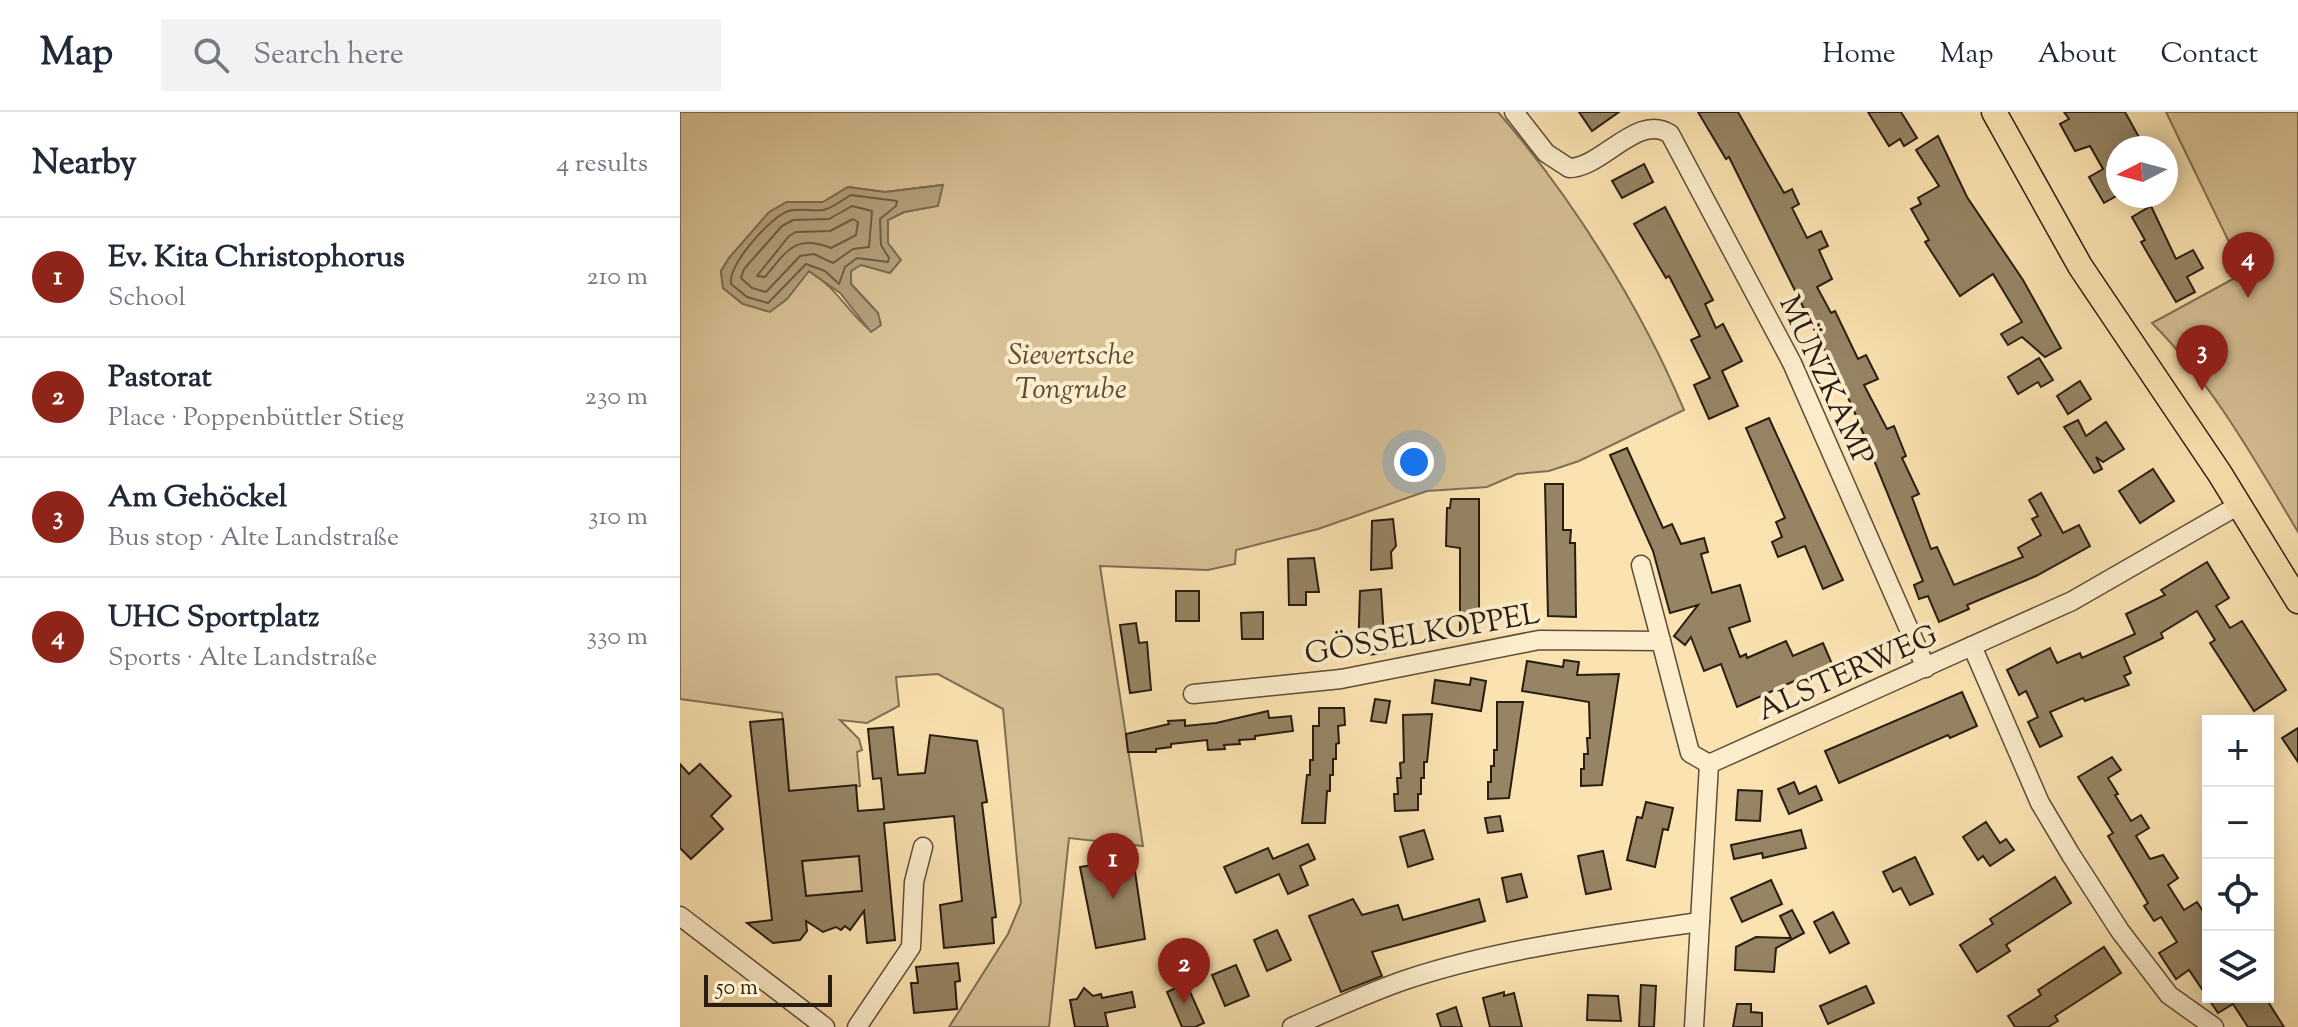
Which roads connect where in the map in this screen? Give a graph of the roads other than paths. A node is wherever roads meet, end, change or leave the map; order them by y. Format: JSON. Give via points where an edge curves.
{"nodes":[{"id":1,"x":1514,"y":112,"type":"edge"},
{"id":2,"x":1994,"y":112,"type":"edge"},
{"id":3,"x":2239,"y":505,"type":"junction"},
{"id":4,"x":1641,"y":565,"type":"dead end"},
{"id":5,"x":2298,"y":601,"type":"edge"},
{"id":6,"x":1661,"y":641,"type":"junction"},
{"id":7,"x":1972,"y":646,"type":"junction"},
{"id":8,"x":1926,"y":668,"type":"junction"},
{"id":9,"x":1193,"y":694,"type":"dead end"},
{"id":10,"x":1709,"y":764,"type":"junction"},
{"id":11,"x":923,"y":847,"type":"dead end"},
{"id":12,"x":680,"y":916,"type":"edge"},
{"id":13,"x":1700,"y":922,"type":"junction"},
{"id":14,"x":825,"y":1027,"type":"edge"},
{"id":15,"x":857,"y":1027,"type":"edge"},
{"id":16,"x":1292,"y":1027,"type":"edge"},
{"id":17,"x":1694,"y":1027,"type":"edge"},
{"id":18,"x":2214,"y":1027,"type":"edge"}],
"edges":[{"from":1,"to":8,"type":"street","name":"MÜNZKAMP","via":[[1546,153],[1569,168],[1587,164],[1640,129],[1658,127],[1674,140],[1792,363]]},
{"from":2,"to":3,"type":"main road","via":[[2080,266]]},
{"from":3,"to":5,"type":"main road"},
{"from":3,"to":7,"type":"street","name":"ALSTERWEG","via":[[2072,601]]},
{"from":4,"to":6,"type":"street"},
{"from":6,"to":9,"type":"street","name":"GÖSSELKOPPEL","via":[[1539,640],[1341,679]]},
{"from":6,"to":10,"type":"street","via":[[1690,753]]},
{"from":7,"to":8,"type":"street","name":"ALSTERWEG"},
{"from":7,"to":18,"type":"street","via":[[2040,803],[2071,855],[2169,995]]},
{"from":8,"to":10,"type":"street","name":"ALSTERWEG"},
{"from":10,"to":13,"type":"street"},
{"from":11,"to":15,"type":"street","via":[[915,872],[911,947]]},
{"from":12,"to":14,"type":"street"},
{"from":13,"to":16,"type":"street","via":[[1560,942],[1459,966],[1405,980]]},
{"from":13,"to":17,"type":"street"}]}
